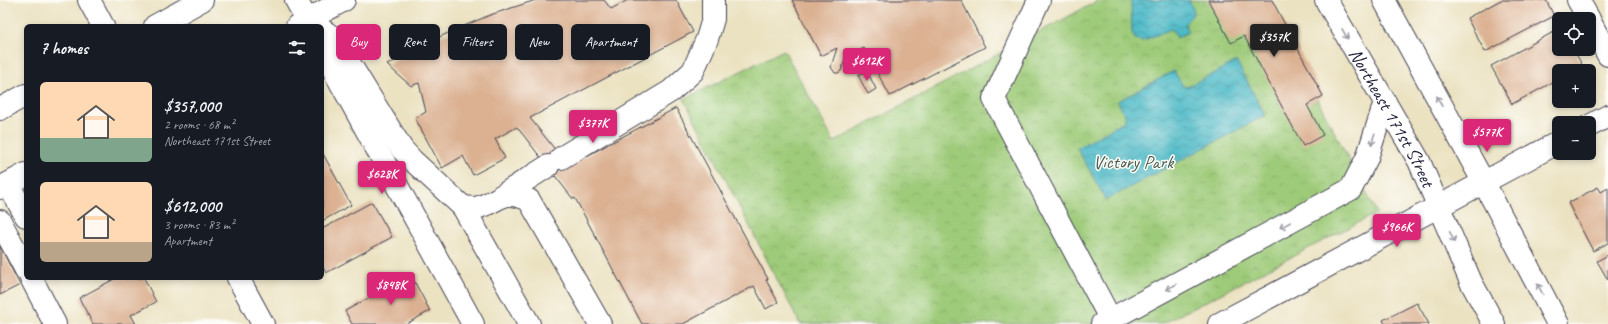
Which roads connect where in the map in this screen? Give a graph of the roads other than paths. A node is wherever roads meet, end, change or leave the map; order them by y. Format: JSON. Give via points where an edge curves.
{"nodes":[{"id":1,"x":89,"y":0,"type":"edge"},
{"id":2,"x":202,"y":0,"type":"edge"},
{"id":3,"x":296,"y":0,"type":"edge"},
{"id":4,"x":344,"y":0,"type":"edge"},
{"id":5,"x":713,"y":0,"type":"edge"},
{"id":6,"x":1039,"y":0,"type":"edge"},
{"id":7,"x":1326,"y":0,"type":"edge"},
{"id":8,"x":1384,"y":0,"type":"edge"},
{"id":9,"x":1578,"y":0,"type":"edge"},
{"id":10,"x":1585,"y":12,"type":"edge"},
{"id":11,"x":102,"y":24,"type":"edge"},
{"id":12,"x":159,"y":24,"type":"edge"},
{"id":13,"x":309,"y":24,"type":"edge"},
{"id":14,"x":313,"y":24,"type":"edge"},
{"id":15,"x":1596,"y":32,"type":"edge"},
{"id":16,"x":324,"y":33,"type":"edge"},
{"id":17,"x":324,"y":53,"type":"edge"},
{"id":18,"x":1608,"y":55,"type":"edge"},
{"id":19,"x":24,"y":96,"type":"edge"},
{"id":20,"x":1385,"y":102,"type":"junction"},
{"id":21,"x":0,"y":109,"type":"edge"},
{"id":22,"x":1608,"y":116,"type":"edge"},
{"id":23,"x":1596,"y":122,"type":"edge"},
{"id":24,"x":1552,"y":146,"type":"edge"},
{"id":25,"x":11,"y":182,"type":"edge"},
{"id":26,"x":1484,"y":183,"type":"junction"},
{"id":27,"x":501,"y":196,"type":"junction"},
{"id":28,"x":463,"y":207,"type":"junction"},
{"id":29,"x":1438,"y":207,"type":"junction"},
{"id":30,"x":24,"y":211,"type":"edge"},
{"id":31,"x":0,"y":221,"type":"edge"},
{"id":32,"x":24,"y":266,"type":"edge"},
{"id":33,"x":32,"y":280,"type":"edge"},
{"id":34,"x":239,"y":280,"type":"edge"},
{"id":35,"x":1108,"y":322,"type":"edge"},
{"id":36,"x":56,"y":324,"type":"edge"},
{"id":37,"x":263,"y":324,"type":"edge"},
{"id":38,"x":473,"y":324,"type":"edge"},
{"id":39,"x":529,"y":324,"type":"edge"},
{"id":40,"x":600,"y":324,"type":"edge"},
{"id":41,"x":1219,"y":324,"type":"edge"},
{"id":42,"x":1494,"y":324,"type":"edge"},
{"id":43,"x":1558,"y":324,"type":"edge"}],
"edges":[{"from":1,"to":11,"type":"street"},
{"from":2,"to":12,"type":"street"},
{"from":3,"to":13,"type":"street"},
{"from":4,"to":14,"type":"street"},
{"from":5,"to":27,"type":"street","via":[[714,19],[693,70],[671,91]]},
{"from":6,"to":35,"type":"street","via":[[994,99]]},
{"from":7,"to":20,"type":"street","name":"Northeast 171st Street","one_way":true},
{"from":26,"to":8,"type":"street","one_way":true},
{"from":9,"to":10,"type":"street"},
{"from":15,"to":18,"type":"street"},
{"from":16,"to":28,"type":"street","via":[[334,38],[402,149]]},
{"from":17,"to":38,"type":"street"},
{"from":19,"to":21,"type":"street"},
{"from":20,"to":29,"type":"street","name":"Northeast 171st Street","via":[[1419,161]]},
{"from":20,"to":35,"type":"street","one_way":true,"via":[[1367,158],[1351,189]]},
{"from":22,"to":23,"type":"street"},
{"from":24,"to":26,"type":"street"},
{"from":25,"to":30,"type":"street"},
{"from":26,"to":29,"type":"street"},
{"from":43,"to":26,"type":"street","one_way":true},
{"from":27,"to":28,"type":"street","via":[[477,208]]},
{"from":27,"to":40,"type":"street","via":[[516,194],[529,200]]},
{"from":28,"to":39,"type":"street"},
{"from":29,"to":41,"type":"street"},
{"from":29,"to":42,"type":"street","name":"Northeast 171st Street","one_way":true},
{"from":31,"to":32,"type":"street"},
{"from":33,"to":36,"type":"street"},
{"from":34,"to":37,"type":"street"}]}
